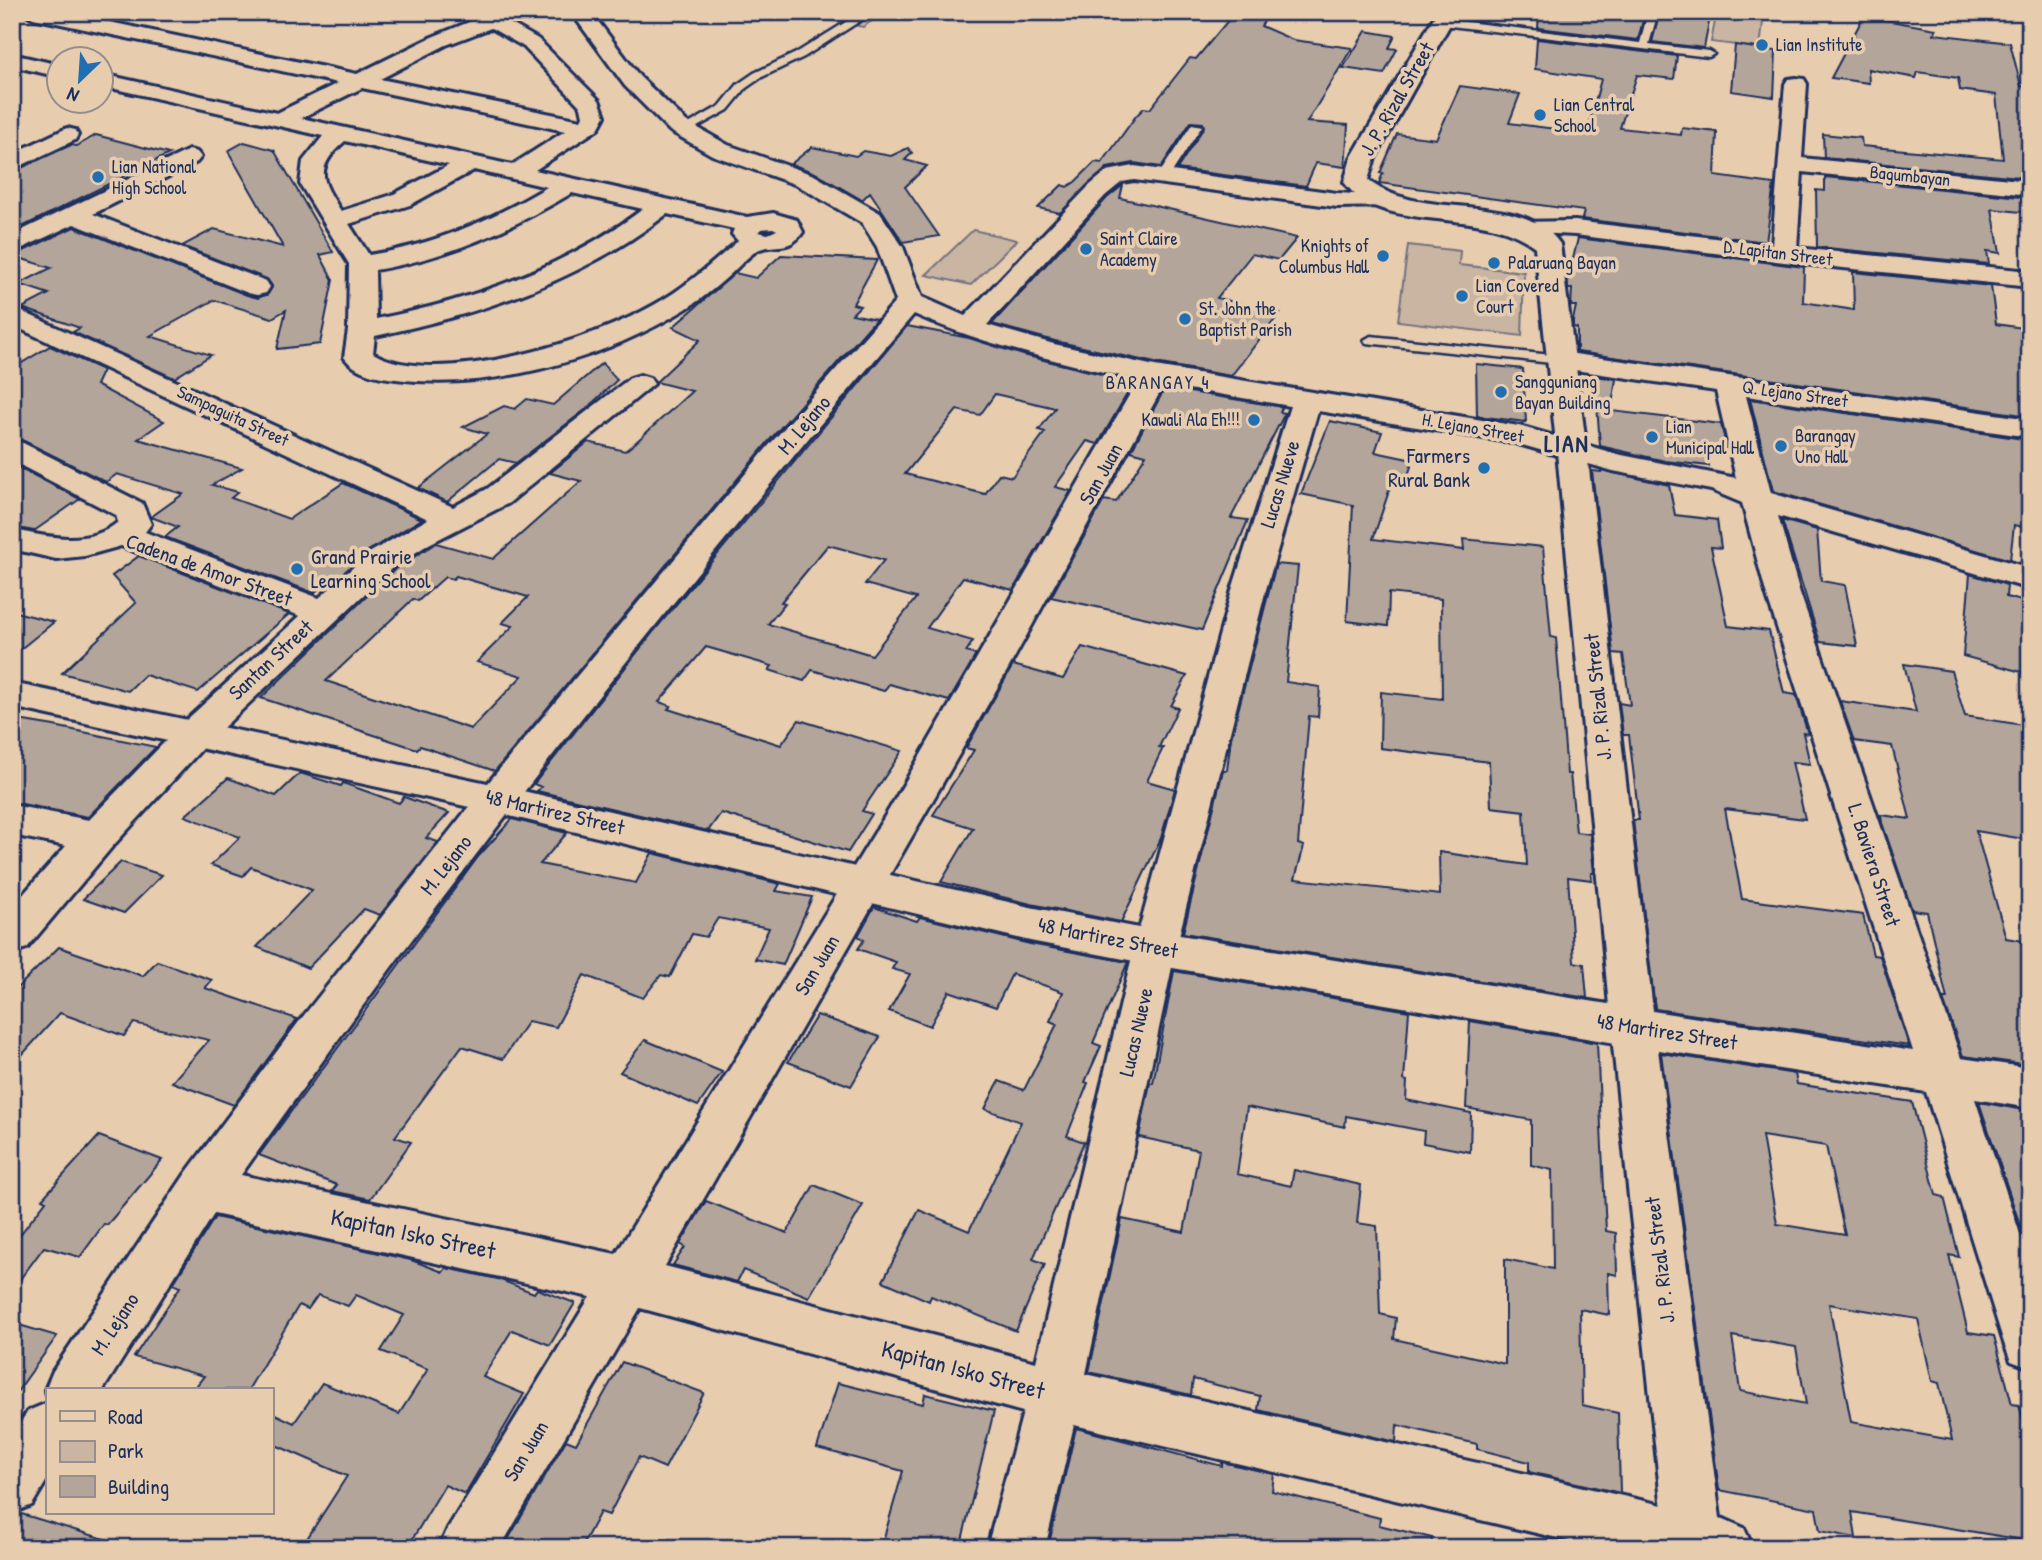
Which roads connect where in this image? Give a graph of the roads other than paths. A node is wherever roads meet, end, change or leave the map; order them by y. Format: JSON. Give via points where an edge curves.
{"nodes":[{"id":1,"x":33,"y":12,"type":"edge"},
{"id":2,"x":515,"y":12,"type":"edge"},
{"id":3,"x":582,"y":12,"type":"edge"},
{"id":4,"x":869,"y":12,"type":"edge"},
{"id":5,"x":1653,"y":12,"type":"edge"},
{"id":6,"x":1445,"y":17,"type":"edge"},
{"id":7,"x":491,"y":20,"type":"junction"},
{"id":8,"x":259,"y":39,"type":"dead end"},
{"id":9,"x":1644,"y":45,"type":"junction"},
{"id":10,"x":229,"y":53,"type":"junction"},
{"id":11,"x":1709,"y":54,"type":"dead end"},
{"id":12,"x":12,"y":60,"type":"edge"},
{"id":13,"x":46,"y":68,"type":"edge"},
{"id":14,"x":360,"y":80,"type":"junction"},
{"id":15,"x":116,"y":83,"type":"edge"},
{"id":16,"x":1796,"y":84,"type":"dead end"},
{"id":17,"x":148,"y":91,"type":"junction"},
{"id":18,"x":280,"y":120,"type":"junction"},
{"id":19,"x":1196,"y":126,"type":"dead end"},
{"id":20,"x":584,"y":128,"type":"junction"},
{"id":21,"x":684,"y":130,"type":"junction"},
{"id":22,"x":340,"y":134,"type":"junction"},
{"id":23,"x":67,"y":135,"type":"dead end"},
{"id":24,"x":189,"y":157,"type":"dead end"},
{"id":25,"x":12,"y":163,"type":"edge"},
{"id":26,"x":470,"y":163,"type":"junction"},
{"id":27,"x":1790,"y":164,"type":"junction"},
{"id":28,"x":515,"y":173,"type":"junction"},
{"id":29,"x":1163,"y":177,"type":"junction"},
{"id":30,"x":568,"y":185,"type":"junction"},
{"id":31,"x":2030,"y":188,"type":"edge"},
{"id":32,"x":1381,"y":201,"type":"junction"},
{"id":33,"x":662,"y":206,"type":"junction"},
{"id":34,"x":812,"y":213,"type":"junction"},
{"id":35,"x":73,"y":215,"type":"junction"},
{"id":36,"x":336,"y":220,"type":"junction"},
{"id":37,"x":1527,"y":228,"type":"junction"},
{"id":38,"x":751,"y":233,"type":"junction"},
{"id":39,"x":12,"y":245,"type":"edge"},
{"id":40,"x":1784,"y":254,"type":"junction"},
{"id":41,"x":362,"y":264,"type":"junction"},
{"id":42,"x":2030,"y":279,"type":"edge"},
{"id":43,"x":257,"y":287,"type":"dead end"},
{"id":44,"x":910,"y":302,"type":"junction"},
{"id":45,"x":12,"y":315,"type":"edge"},
{"id":46,"x":969,"y":328,"type":"junction"},
{"id":47,"x":362,"y":330,"type":"junction"},
{"id":48,"x":1371,"y":340,"type":"dead end"},
{"id":49,"x":1561,"y":360,"type":"junction"},
{"id":50,"x":1156,"y":375,"type":"junction"},
{"id":51,"x":640,"y":384,"type":"dead end"},
{"id":52,"x":1729,"y":384,"type":"junction"},
{"id":53,"x":1306,"y":400,"type":"junction"},
{"id":54,"x":2030,"y":428,"type":"edge"},
{"id":55,"x":12,"y":449,"type":"edge"},
{"id":56,"x":1572,"y":452,"type":"junction"},
{"id":57,"x":1756,"y":496,"type":"junction"},
{"id":58,"x":454,"y":519,"type":"junction"},
{"id":59,"x":123,"y":535,"type":"junction"},
{"id":60,"x":12,"y":539,"type":"edge"},
{"id":61,"x":2030,"y":579,"type":"edge"},
{"id":62,"x":323,"y":612,"type":"junction"},
{"id":63,"x":12,"y":695,"type":"edge"},
{"id":64,"x":196,"y":732,"type":"junction"},
{"id":65,"x":497,"y":799,"type":"junction"},
{"id":66,"x":12,"y":820,"type":"edge"},
{"id":67,"x":97,"y":837,"type":"junction"},
{"id":68,"x":866,"y":884,"type":"junction"},
{"id":69,"x":12,"y":936,"type":"edge"},
{"id":70,"x":1155,"y":948,"type":"junction"},
{"id":71,"x":1633,"y":1027,"type":"junction"},
{"id":72,"x":1944,"y":1075,"type":"junction"},
{"id":73,"x":2030,"y":1088,"type":"edge"},
{"id":74,"x":203,"y":1189,"type":"junction"},
{"id":75,"x":628,"y":1281,"type":"junction"},
{"id":76,"x":2030,"y":1343,"type":"edge"},
{"id":77,"x":73,"y":1388,"type":"edge"},
{"id":78,"x":1055,"y":1394,"type":"junction"},
{"id":79,"x":46,"y":1432,"type":"edge"},
{"id":80,"x":12,"y":1485,"type":"edge"},
{"id":81,"x":1704,"y":1545,"type":"edge"},
{"id":82,"x":468,"y":1548,"type":"edge"},
{"id":83,"x":1016,"y":1548,"type":"edge"}],
"edges":[{"from":1,"to":10,"type":"street"},
{"from":2,"to":7,"type":"street"},
{"from":3,"to":21,"type":"street","via":[[630,80]]},
{"from":4,"to":21,"type":"lane","via":[[758,75],[724,108]]},
{"from":5,"to":9,"type":"lane"},
{"from":6,"to":9,"type":"lane"},
{"from":6,"to":32,"type":"street","name":"J. P. Rizal Street","via":[[1357,174],[1362,189]]},
{"from":7,"to":14,"type":"street"},
{"from":7,"to":20,"type":"street","via":[[531,43],[591,105],[594,116]]},
{"from":8,"to":10,"type":"street"},
{"from":9,"to":11,"type":"lane"},
{"from":10,"to":14,"type":"street"},
{"from":10,"to":17,"type":"street"},
{"from":12,"to":13,"type":"street"},
{"from":14,"to":18,"type":"street"},
{"from":14,"to":20,"type":"street"},
{"from":15,"to":17,"type":"street"},
{"from":16,"to":27,"type":"street"},
{"from":17,"to":18,"type":"street"},
{"from":18,"to":22,"type":"street"},
{"from":19,"to":29,"type":"lane"},
{"from":20,"to":28,"type":"street"},
{"from":21,"to":34,"type":"street","via":[[720,152],[796,177]]},
{"from":22,"to":26,"type":"street"},
{"from":22,"to":36,"type":"street","via":[[317,153],[310,172],[312,184]]},
{"from":23,"to":25,"type":"street"},
{"from":24,"to":35,"type":"street"},
{"from":26,"to":28,"type":"street"},
{"from":26,"to":36,"type":"street","via":[[401,200]]},
{"from":27,"to":31,"type":"street","name":"Bagumbayan"},
{"from":27,"to":40,"type":"street"},
{"from":28,"to":30,"type":"street"},
{"from":29,"to":32,"type":"street","via":[[1337,200]]},
{"from":29,"to":46,"type":"street","via":[[1125,174],[1107,181]]},
{"from":30,"to":33,"type":"street"},
{"from":30,"to":41,"type":"street","via":[[470,238],[401,259]]},
{"from":32,"to":37,"type":"street"},
{"from":33,"to":38,"type":"street"},
{"from":33,"to":47,"type":"street","via":[[614,241],[545,276],[444,312]]},
{"from":34,"to":38,"type":"street"},
{"from":34,"to":44,"type":"street","via":[[871,218],[881,228]]},
{"from":35,"to":39,"type":"street"},
{"from":35,"to":43,"type":"street"},
{"from":36,"to":41,"type":"street"},
{"from":37,"to":40,"type":"street","name":"D. Lapitan Street","via":[[1575,228]]},
{"from":37,"to":49,"type":"street","name":"J. P. Rizal Street","via":[[1548,244]]},
{"from":38,"to":47,"type":"street","via":[[693,293],[623,330],[550,356],[457,374],[381,369],[358,358]]},
{"from":40,"to":42,"type":"street","name":"D. Lapitan Street"},
{"from":41,"to":47,"type":"street"},
{"from":44,"to":46,"type":"street","name":"H. Lejano Street"},
{"from":44,"to":65,"type":"street","name":"M. Lejano","via":[[782,449]]},
{"from":45,"to":58,"type":"street","name":"Sampaguita Street"},
{"from":46,"to":50,"type":"street","name":"H. Lejano Street"},
{"from":48,"to":49,"type":"lane"},
{"from":49,"to":52,"type":"street","name":"Q. Lejano Street"},
{"from":49,"to":56,"type":"street","name":"J. P. Rizal Street"},
{"from":50,"to":53,"type":"street","name":"H. Lejano Street"},
{"from":50,"to":68,"type":"street","name":"San Juan"},
{"from":51,"to":58,"type":"street","name":"Santan Street","via":[[498,496]]},
{"from":52,"to":54,"type":"street","name":"Q. Lejano Street"},
{"from":52,"to":57,"type":"street","name":"L. Baviera Street"},
{"from":53,"to":56,"type":"street","name":"H. Lejano Street","via":[[1518,435]]},
{"from":53,"to":70,"type":"street","name":"Lucas Nueve","via":[[1252,581]]},
{"from":55,"to":59,"type":"street","via":[[131,510],[135,524]]},
{"from":56,"to":57,"type":"street","name":"H. Lejano Street","via":[[1699,476]]},
{"from":56,"to":71,"type":"street","name":"J. P. Rizal Street"},
{"from":57,"to":61,"type":"street","name":"H. Lejano Street","via":[[1773,505]]},
{"from":57,"to":72,"type":"street","name":"L. Baviera Street","via":[[1783,593]]},
{"from":58,"to":62,"type":"street","name":"Santan Street","via":[[402,545]]},
{"from":59,"to":60,"type":"street","name":"Cadena de Amor Street","via":[[56,550]]},
{"from":59,"to":62,"type":"street","name":"Cadena de Amor Street"},
{"from":62,"to":64,"type":"street","name":"Santan Street"},
{"from":63,"to":64,"type":"street","name":"48 Martirez Street"},
{"from":64,"to":65,"type":"street","name":"48 Martirez Street"},
{"from":64,"to":67,"type":"street","name":"Santan Street"},
{"from":65,"to":68,"type":"street","name":"48 Martirez Street"},
{"from":65,"to":74,"type":"street","name":"M. Lejano"},
{"from":66,"to":67,"type":"street"},
{"from":67,"to":69,"type":"street","name":"Santan Street"},
{"from":68,"to":70,"type":"street","name":"48 Martirez Street","via":[[1030,924]]},
{"from":68,"to":75,"type":"street","name":"San Juan"},
{"from":70,"to":71,"type":"street","name":"48 Martirez Street"},
{"from":70,"to":78,"type":"street","name":"Lucas Nueve"},
{"from":71,"to":72,"type":"street","name":"48 Martirez Street"},
{"from":71,"to":81,"type":"street","name":"J. P. Rizal Street"},
{"from":72,"to":73,"type":"street","name":"48 Martirez Street"},
{"from":72,"to":76,"type":"street","name":"L. Baviera Street"},
{"from":74,"to":75,"type":"street","name":"Kapitan Isko Street"},
{"from":74,"to":77,"type":"street","name":"M. Lejano"},
{"from":75,"to":78,"type":"street","name":"Kapitan Isko Street"},
{"from":75,"to":82,"type":"street","name":"San Juan"},
{"from":78,"to":81,"type":"street","name":"Kapitan Isko Street"},
{"from":78,"to":83,"type":"street","name":"Lucas Nueve"},
{"from":79,"to":80,"type":"street"}]}
